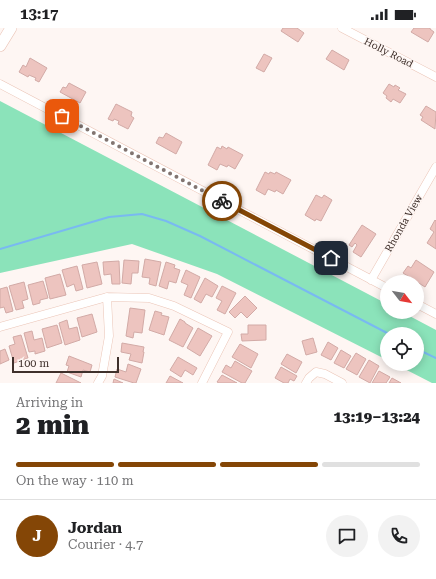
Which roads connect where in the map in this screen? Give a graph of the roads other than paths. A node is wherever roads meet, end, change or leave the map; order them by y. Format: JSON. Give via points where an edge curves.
{"nodes":[{"id":1,"x":11,"y":28,"type":"edge"},
{"id":2,"x":342,"y":28,"type":"edge"},
{"id":3,"x":0,"y":46,"type":"edge"},
{"id":4,"x":436,"y":77,"type":"edge"},
{"id":5,"x":0,"y":84,"type":"edge"},
{"id":6,"x":436,"y":167,"type":"edge"},
{"id":7,"x":371,"y":280,"type":"junction"},
{"id":8,"x":380,"y":284,"type":"edge"},
{"id":9,"x":107,"y":297,"type":"junction"},
{"id":10,"x":424,"y":308,"type":"edge"},
{"id":11,"x":436,"y":314,"type":"edge"},
{"id":12,"x":0,"y":327,"type":"edge"},
{"id":13,"x":98,"y":383,"type":"edge"},
{"id":14,"x":202,"y":383,"type":"edge"},
{"id":15,"x":306,"y":383,"type":"edge"},
{"id":16,"x":342,"y":383,"type":"edge"}],
"edges":[{"from":1,"to":3,"type":"street"},
{"from":2,"to":4,"type":"street","name":"Holly Road"},
{"from":5,"to":7,"type":"street"},
{"from":6,"to":7,"type":"street","name":"Rhonda View"},
{"from":7,"to":8,"type":"street"},
{"from":9,"to":12,"type":"street"},
{"from":9,"to":13,"type":"street","via":[[109,336],[102,376]]},
{"from":9,"to":14,"type":"street","via":[[149,298],[174,306],[228,332]]},
{"from":10,"to":11,"type":"street"},
{"from":15,"to":16,"type":"street","via":[[316,372]]}]}
